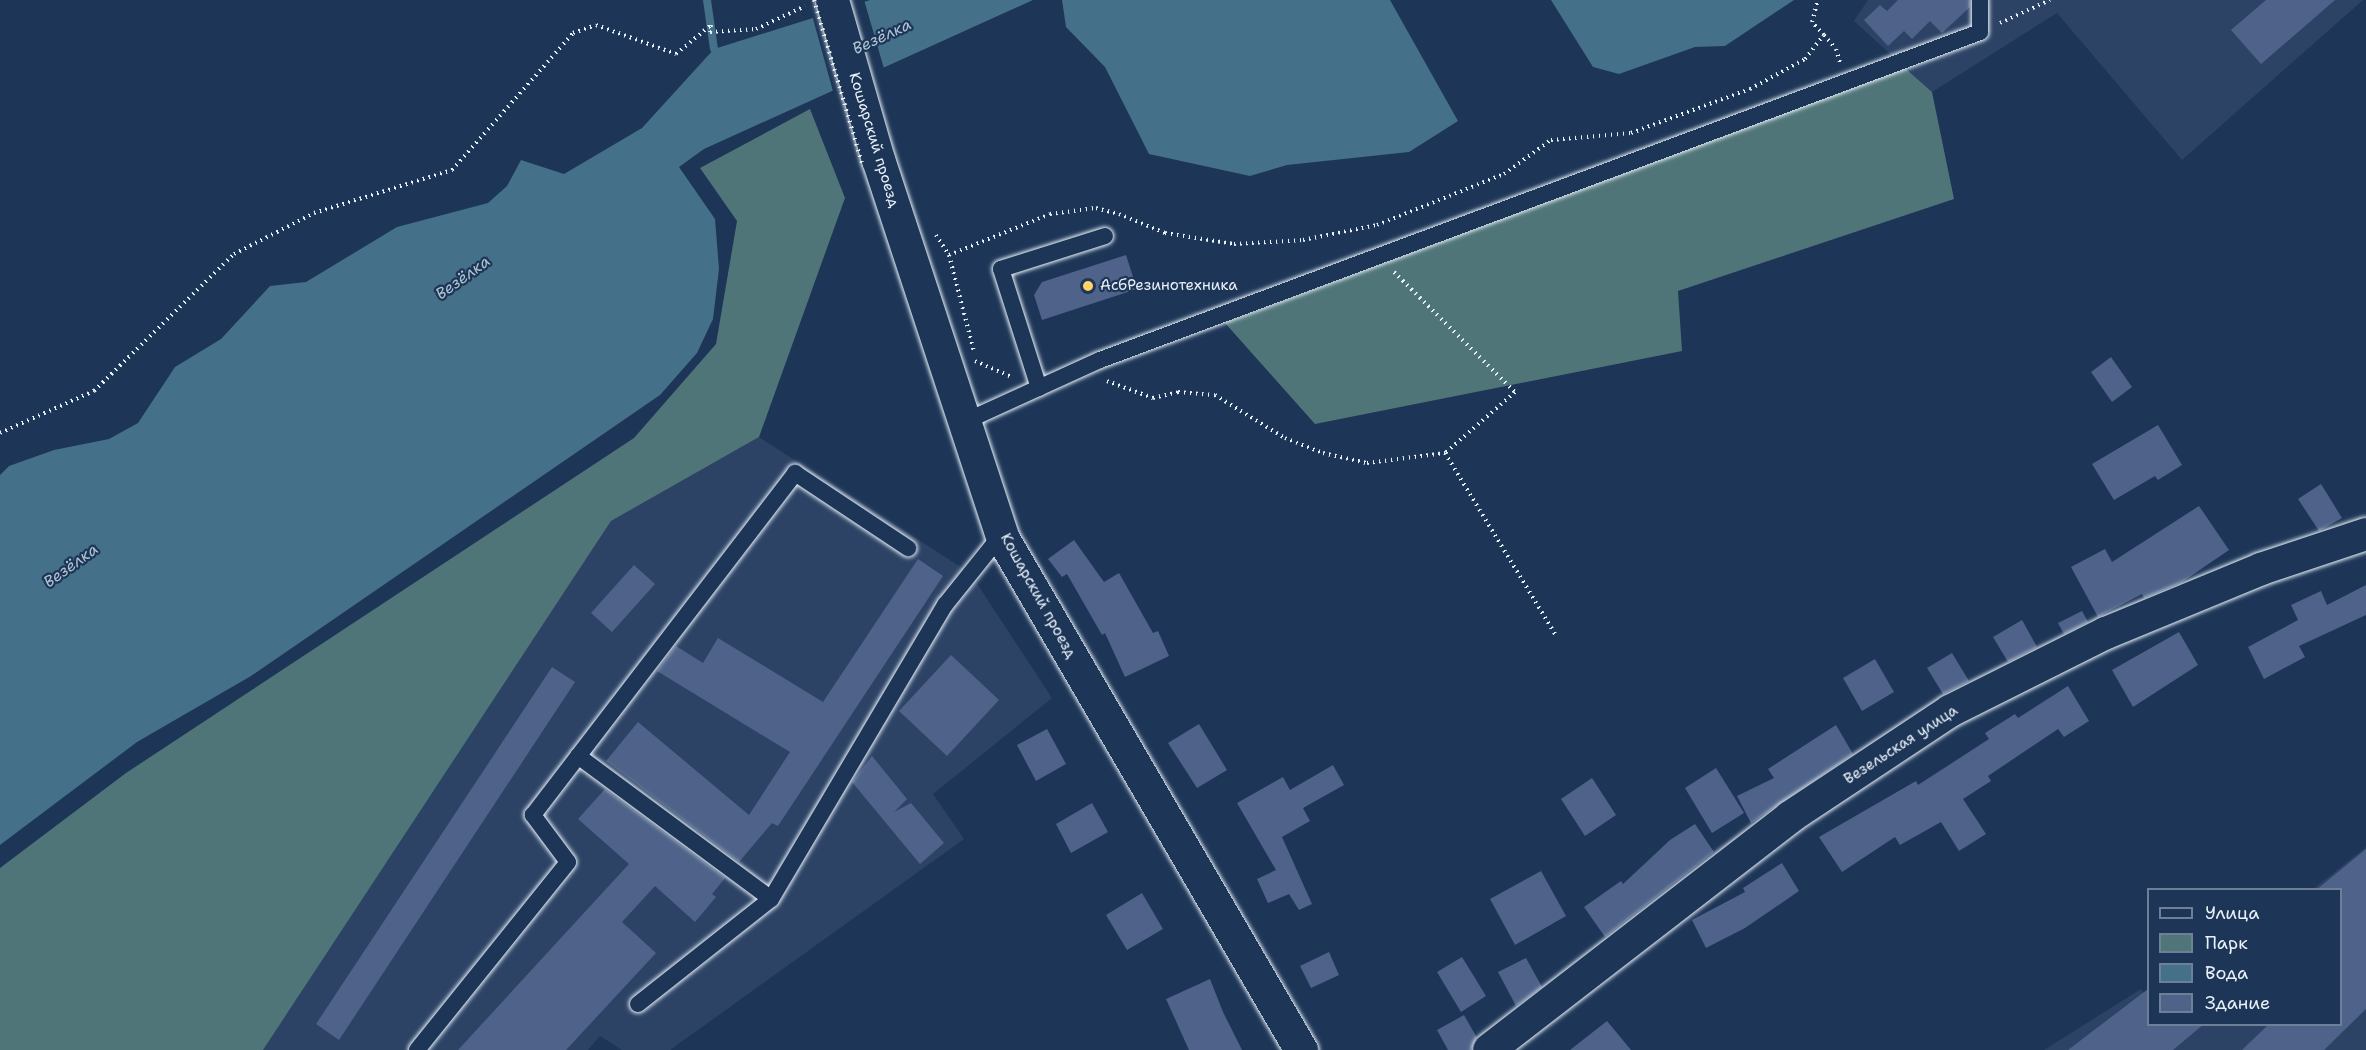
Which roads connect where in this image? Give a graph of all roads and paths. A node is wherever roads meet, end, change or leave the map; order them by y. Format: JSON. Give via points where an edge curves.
{"nodes":[{"id":1,"x":816,"y":0,"type":"edge"},
{"id":2,"x":832,"y":0,"type":"edge"},
{"id":3,"x":1818,"y":0,"type":"edge"},
{"id":4,"x":1980,"y":0,"type":"edge"},
{"id":5,"x":2050,"y":0,"type":"edge"},
{"id":6,"x":1980,"y":32,"type":"junction"},
{"id":7,"x":1824,"y":35,"type":"junction"},
{"id":8,"x":1846,"y":83,"type":"junction"},
{"id":9,"x":870,"y":161,"type":"junction"},
{"id":10,"x":1105,"y":236,"type":"dead end"},
{"id":11,"x":1378,"y":257,"type":"junction"},
{"id":12,"x":975,"y":341,"type":"dead end"},
{"id":13,"x":1100,"y":360,"type":"junction"},
{"id":14,"x":974,"y":361,"type":"dead end"},
{"id":15,"x":1038,"y":388,"type":"junction"},
{"id":16,"x":966,"y":421,"type":"junction"},
{"id":17,"x":0,"y":433,"type":"edge"},
{"id":18,"x":1445,"y":453,"type":"junction"},
{"id":19,"x":2366,"y":534,"type":"edge"},
{"id":20,"x":1003,"y":538,"type":"junction"},
{"id":21,"x":908,"y":548,"type":"dead end"},
{"id":22,"x":1555,"y":634,"type":"dead end"},
{"id":23,"x":578,"y":756,"type":"junction"},
{"id":24,"x":771,"y":900,"type":"junction"},
{"id":25,"x":638,"y":1004,"type":"dead end"},
{"id":26,"x":417,"y":1050,"type":"edge"},
{"id":27,"x":1301,"y":1050,"type":"edge"},
{"id":28,"x":1489,"y":1050,"type":"edge"}],
"edges":[{"from":1,"to":9,"type":"path","bridge":true},
{"from":1,"to":17,"type":"path","via":[[756,29],[710,32],[711,25],[676,54],[596,25],[573,33],[452,170],[314,213],[234,255],[94,391]]},
{"from":2,"to":9,"type":"street","name":"Кошарский проезд"},
{"from":3,"to":7,"type":"path","via":[[1812,22]]},
{"from":4,"to":6,"type":"lane"},
{"from":5,"to":6,"type":"path"},
{"from":6,"to":8,"type":"lane"},
{"from":7,"to":8,"type":"path","via":[[1836,49]]},
{"from":7,"to":12,"type":"path","via":[[1805,59],[1750,89],[1631,133],[1551,140],[1504,174],[1377,225],[1303,240],[1234,244],[1165,233],[1096,208],[1050,214],[949,255]]},
{"from":8,"to":11,"type":"lane"},
{"from":9,"to":16,"type":"street","name":"Кошарский проезд"},
{"from":10,"to":15,"type":"lane","via":[[1001,269]]},
{"from":11,"to":13,"type":"lane"},
{"from":11,"to":18,"type":"path","via":[[1515,392]]},
{"from":13,"to":15,"type":"lane"},
{"from":13,"to":18,"type":"path","via":[[1108,381],[1153,398],[1178,392],[1215,395],[1285,438],[1323,453],[1367,463]]},
{"from":14,"to":15,"type":"path"},
{"from":15,"to":16,"type":"lane"},
{"from":16,"to":20,"type":"street","name":"Кошарский проезд"},
{"from":18,"to":22,"type":"path"},
{"from":19,"to":28,"type":"street","name":"Везельская улица","via":[[2261,569],[2106,633],[1950,711],[1790,817]]},
{"from":20,"to":24,"type":"lane","via":[[945,604]]},
{"from":20,"to":27,"type":"street","name":"Кошарский проезд"},
{"from":21,"to":23,"type":"lane","via":[[795,473]]},
{"from":23,"to":24,"type":"lane"},
{"from":23,"to":26,"type":"lane","via":[[533,815],[567,862]]},
{"from":24,"to":25,"type":"lane"}]}
